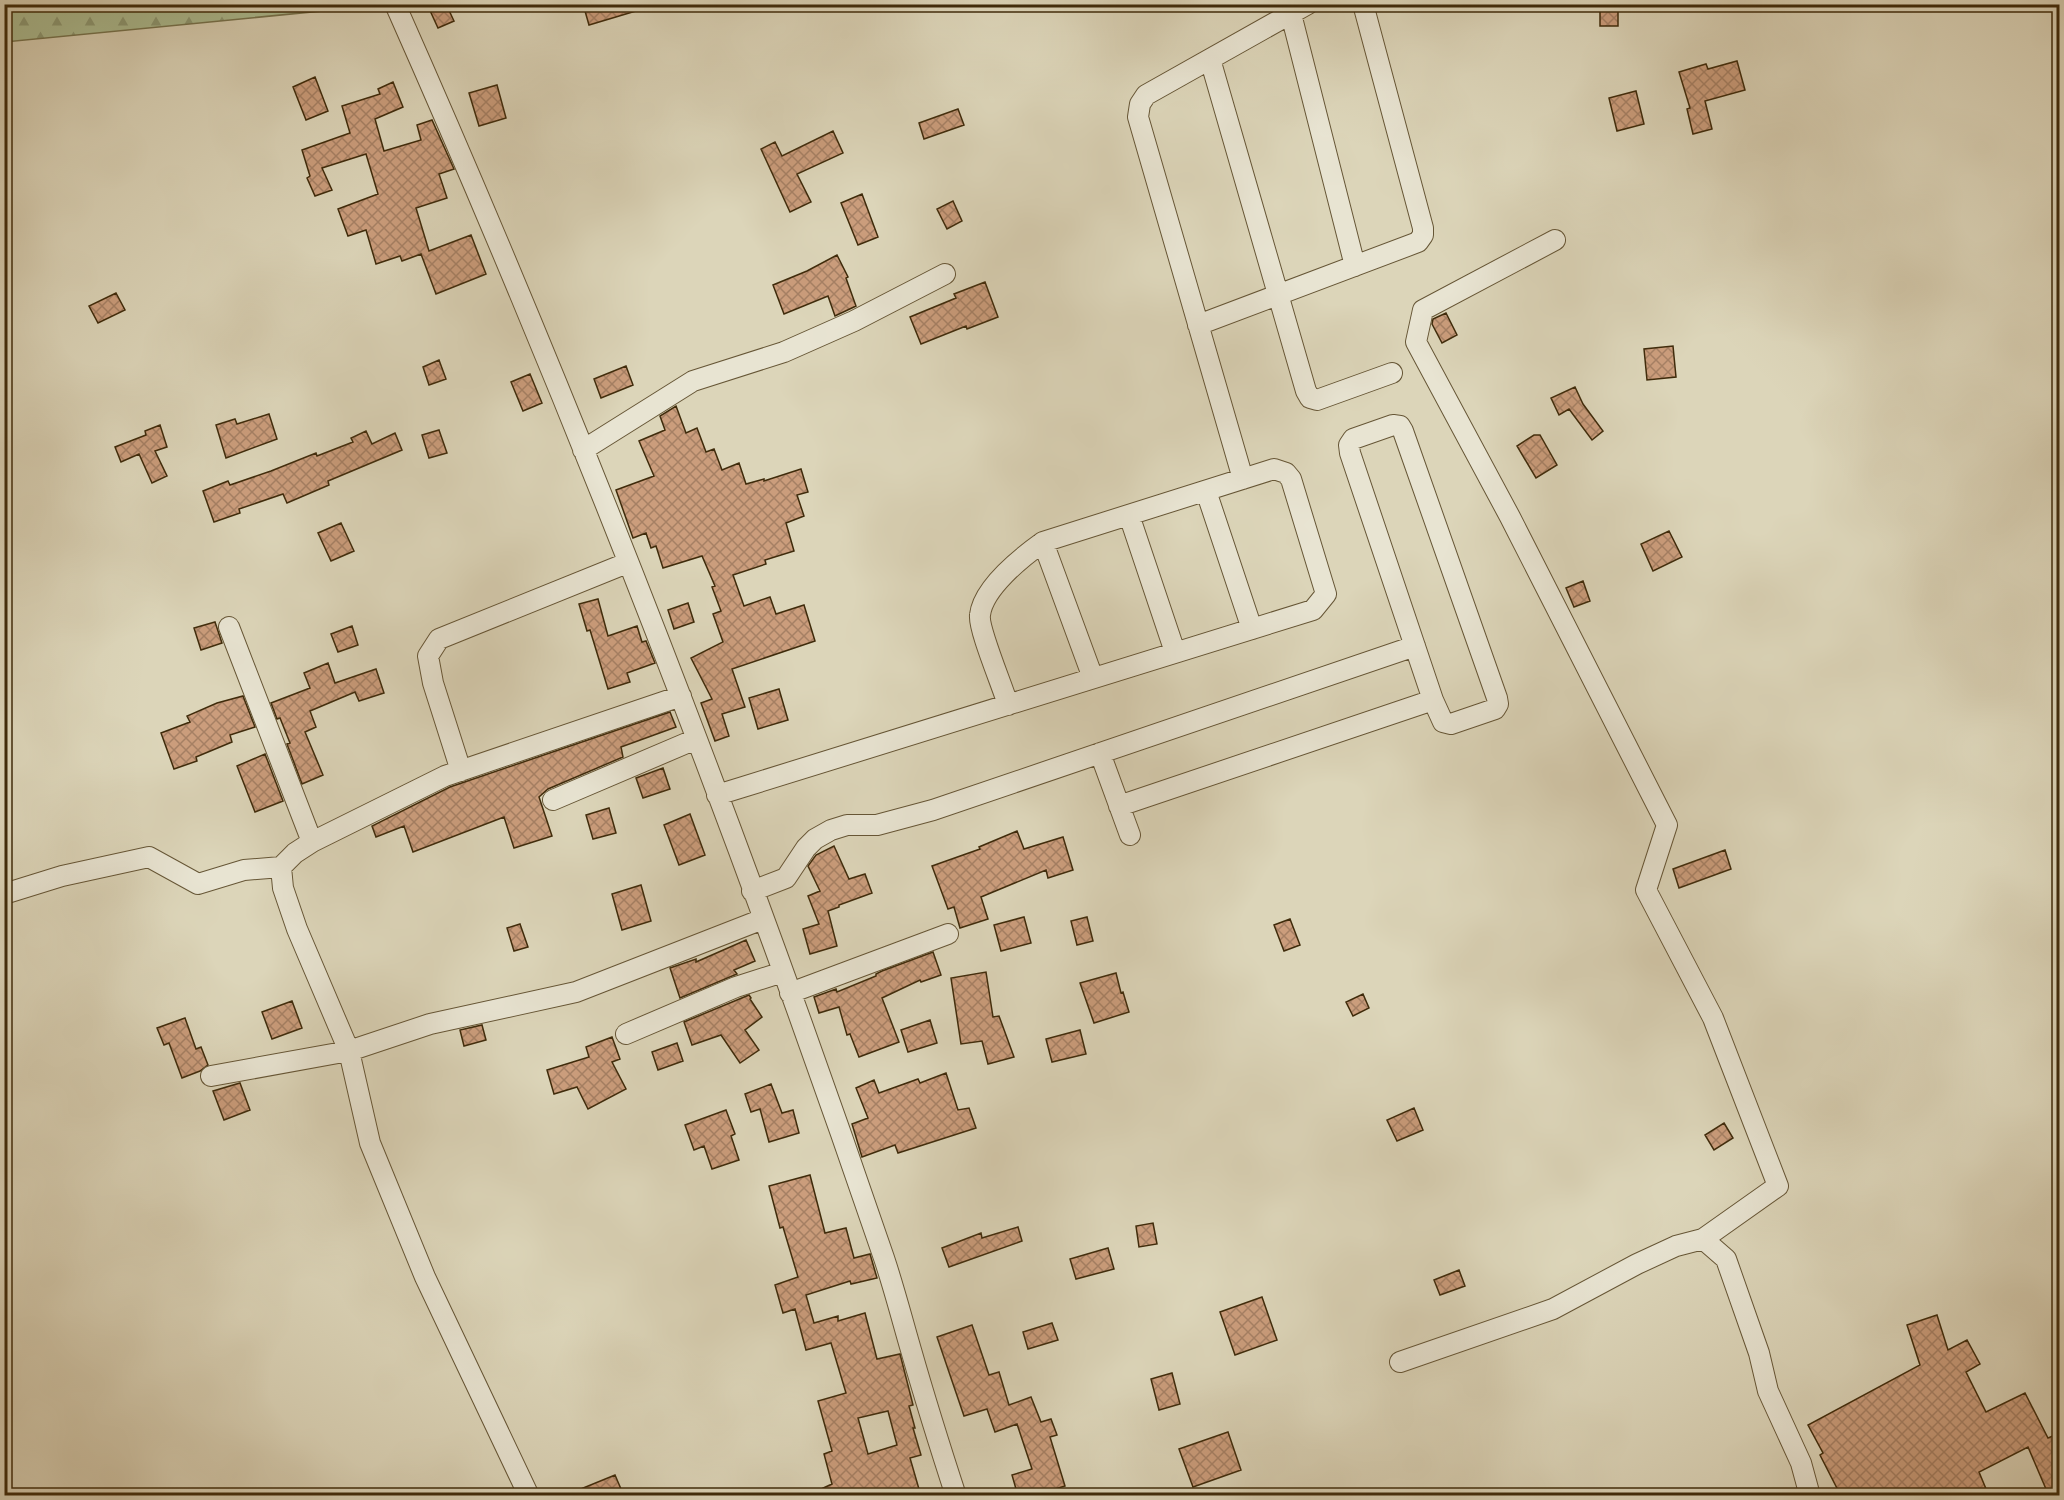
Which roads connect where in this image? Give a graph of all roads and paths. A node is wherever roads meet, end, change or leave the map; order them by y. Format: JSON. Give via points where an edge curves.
{"nodes":[{"id":1,"x":395,"y":4,"type":"edge"},
{"id":2,"x":1363,"y":4,"type":"edge"},
{"id":3,"x":1299,"y":9,"type":"edge"},
{"id":4,"x":1210,"y":60,"type":"junction"},
{"id":5,"x":1555,"y":240,"type":"dead end"},
{"id":6,"x":1355,"y":266,"type":"junction"},
{"id":7,"x":945,"y":274,"type":"dead end"},
{"id":8,"x":1277,"y":295,"type":"junction"},
{"id":9,"x":1198,"y":325,"type":"junction"},
{"id":10,"x":1392,"y":373,"type":"dead end"},
{"id":11,"x":583,"y":450,"type":"junction"},
{"id":12,"x":1243,"y":479,"type":"junction"},
{"id":13,"x":1206,"y":490,"type":"junction"},
{"id":14,"x":1129,"y":515,"type":"junction"},
{"id":15,"x":1043,"y":542,"type":"junction"},
{"id":16,"x":627,"y":563,"type":"junction"},
{"id":17,"x":229,"y":627,"type":"dead end"},
{"id":18,"x":1252,"y":629,"type":"junction"},
{"id":19,"x":1415,"y":646,"type":"junction"},
{"id":20,"x":1175,"y":652,"type":"junction"},
{"id":21,"x":1094,"y":678,"type":"junction"},
{"id":22,"x":681,"y":696,"type":"junction"},
{"id":23,"x":1434,"y":700,"type":"junction"},
{"id":24,"x":1008,"y":705,"type":"junction"},
{"id":25,"x":696,"y":739,"type":"junction"},
{"id":26,"x":1101,"y":753,"type":"junction"},
{"id":27,"x":461,"y":771,"type":"junction"},
{"id":28,"x":717,"y":795,"type":"junction"},
{"id":29,"x":554,"y":800,"type":"dead end"},
{"id":30,"x":1119,"y":806,"type":"junction"},
{"id":31,"x":1130,"y":835,"type":"dead end"},
{"id":32,"x":312,"y":842,"type":"junction"},
{"id":33,"x":281,"y":867,"type":"junction"},
{"id":34,"x":752,"y":891,"type":"junction"},
{"id":35,"x":4,"y":894,"type":"edge"},
{"id":36,"x":763,"y":919,"type":"junction"},
{"id":37,"x":948,"y":934,"type":"dead end"},
{"id":38,"x":783,"y":972,"type":"junction"},
{"id":39,"x":790,"y":993,"type":"junction"},
{"id":40,"x":626,"y":1034,"type":"dead end"},
{"id":41,"x":350,"y":1052,"type":"junction"},
{"id":42,"x":211,"y":1076,"type":"dead end"},
{"id":43,"x":1703,"y":1239,"type":"junction"},
{"id":44,"x":1400,"y":1362,"type":"dead end"},
{"id":45,"x":529,"y":1496,"type":"edge"},
{"id":46,"x":956,"y":1496,"type":"edge"},
{"id":47,"x":1810,"y":1496,"type":"edge"}],
"edges":[{"from":1,"to":11,"type":"street","via":[[459,148]]},
{"from":2,"to":6,"type":"street","via":[[1424,228],[1418,242]]},
{"from":3,"to":4,"type":"street"},
{"from":3,"to":6,"type":"street"},
{"from":4,"to":8,"type":"street"},
{"from":4,"to":9,"type":"street","via":[[1146,95],[1138,117]]},
{"from":5,"to":43,"type":"street","via":[[1423,310],[1416,342],[1510,517],[1666,825],[1646,890],[1713,1018],[1778,1186]]},
{"from":6,"to":8,"type":"street"},
{"from":7,"to":11,"type":"street","via":[[784,352],[693,381]]},
{"from":8,"to":9,"type":"street"},
{"from":8,"to":10,"type":"street","via":[[1310,398],[1317,400]]},
{"from":9,"to":12,"type":"street"},
{"from":11,"to":16,"type":"street"},
{"from":12,"to":13,"type":"street"},
{"from":12,"to":18,"type":"street","via":[[1274,470],[1291,479],[1326,594],[1313,610]]},
{"from":13,"to":14,"type":"street"},
{"from":13,"to":18,"type":"street"},
{"from":14,"to":15,"type":"street"},
{"from":14,"to":20,"type":"street"},
{"from":15,"to":21,"type":"street"},
{"from":15,"to":24,"type":"street","via":[[1013,564],[986,598],[980,616]]},
{"from":16,"to":22,"type":"street"},
{"from":16,"to":27,"type":"street","via":[[439,639],[428,656]]},
{"from":17,"to":32,"type":"street"},
{"from":18,"to":20,"type":"street"},
{"from":19,"to":23,"type":"street"},
{"from":19,"to":23,"type":"street","via":[[1349,445],[1353,439],[1393,425],[1403,431],[1498,704],[1495,709],[1451,724],[1443,722]]},
{"from":19,"to":26,"type":"street"},
{"from":20,"to":21,"type":"street"},
{"from":21,"to":24,"type":"street"},
{"from":22,"to":25,"type":"street"},
{"from":22,"to":27,"type":"street"},
{"from":23,"to":30,"type":"street"},
{"from":24,"to":28,"type":"street"},
{"from":25,"to":28,"type":"street"},
{"from":25,"to":29,"type":"street"},
{"from":26,"to":30,"type":"street"},
{"from":26,"to":34,"type":"street","via":[[933,810],[877,825],[847,825],[831,830],[815,838],[786,878]]},
{"from":27,"to":32,"type":"street"},
{"from":28,"to":34,"type":"street"},
{"from":30,"to":31,"type":"street"},
{"from":32,"to":33,"type":"street"},
{"from":33,"to":35,"type":"street","via":[[244,870],[198,884],[149,857],[62,876]]},
{"from":33,"to":41,"type":"street","via":[[283,888],[297,929]]},
{"from":34,"to":36,"type":"street"},
{"from":36,"to":38,"type":"street"},
{"from":36,"to":41,"type":"street","via":[[576,992],[430,1024]]},
{"from":37,"to":39,"type":"street"},
{"from":38,"to":39,"type":"street"},
{"from":38,"to":40,"type":"street","via":[[736,987]]},
{"from":39,"to":46,"type":"street","via":[[886,1263]]},
{"from":41,"to":42,"type":"street"},
{"from":41,"to":45,"type":"street","via":[[370,1143],[426,1277]]},
{"from":43,"to":44,"type":"street","via":[[1676,1246],[1637,1264],[1553,1309]]},
{"from":43,"to":47,"type":"street","via":[[1726,1259],[1768,1391],[1801,1463]]}]}
